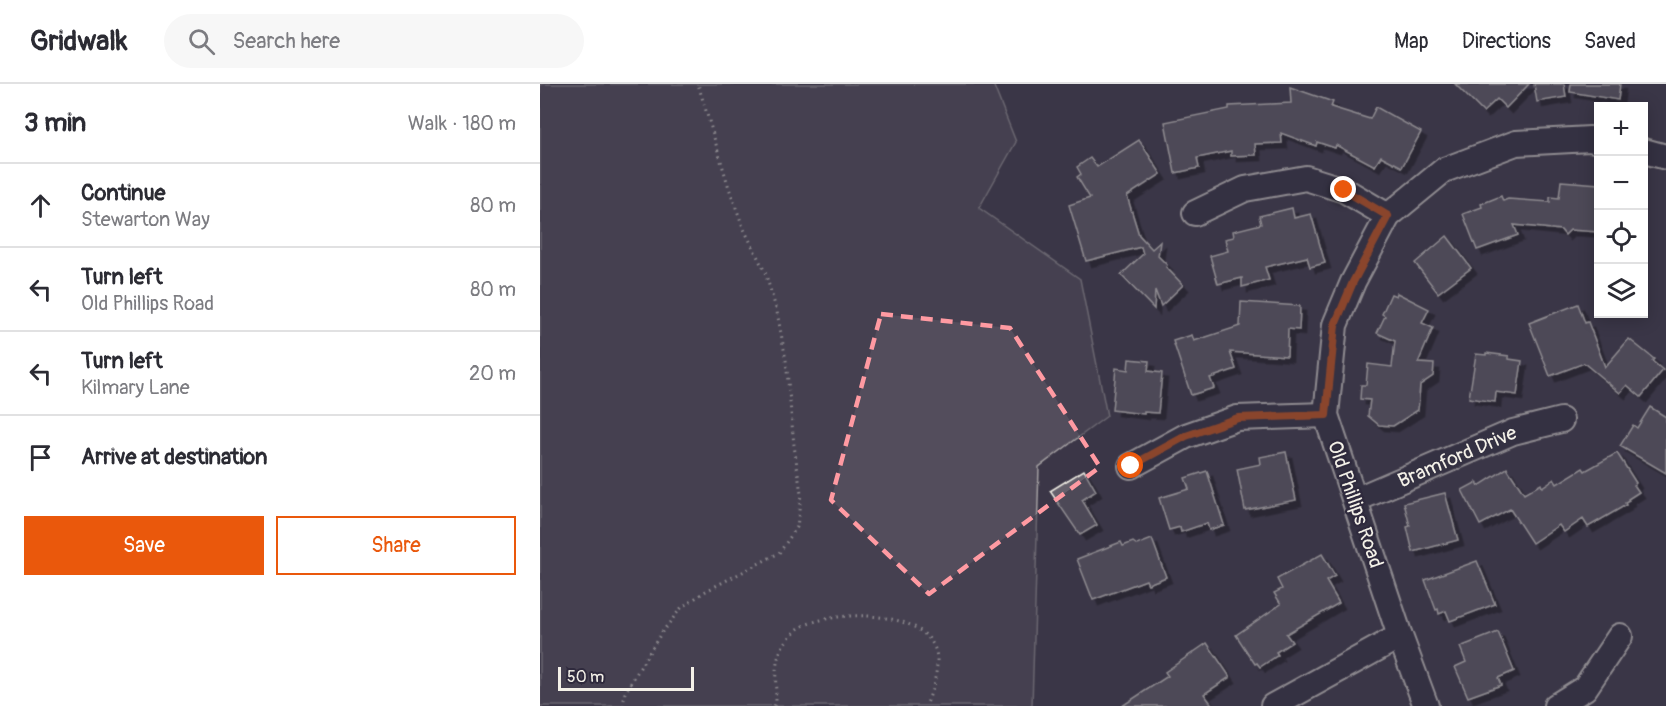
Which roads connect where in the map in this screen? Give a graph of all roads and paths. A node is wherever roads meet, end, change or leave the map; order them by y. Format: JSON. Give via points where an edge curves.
{"nodes":[{"id":1,"x":698,"y":84,"type":"edge"},
{"id":2,"x":1594,"y":140,"type":"edge"},
{"id":3,"x":1648,"y":152,"type":"edge"},
{"id":4,"x":1666,"y":157,"type":"edge"},
{"id":5,"x":1195,"y":213,"type":"dead end"},
{"id":6,"x":1388,"y":216,"type":"junction"},
{"id":7,"x":1326,"y":415,"type":"junction"},
{"id":8,"x":1562,"y":420,"type":"dead end"},
{"id":9,"x":1131,"y":466,"type":"dead end"},
{"id":10,"x":1355,"y":500,"type":"junction"},
{"id":11,"x":1400,"y":636,"type":"junction"},
{"id":12,"x":1620,"y":636,"type":"dead end"},
{"id":13,"x":623,"y":706,"type":"edge"},
{"id":14,"x":774,"y":706,"type":"edge"},
{"id":15,"x":926,"y":706,"type":"edge"},
{"id":16,"x":1273,"y":706,"type":"edge"},
{"id":17,"x":1426,"y":706,"type":"edge"},
{"id":18,"x":1556,"y":706,"type":"edge"}],
"edges":[{"from":1,"to":13,"type":"path","via":[[729,189],[765,272],[777,312],[801,494],[797,527],[779,553],[682,607],[645,659],[625,693]]},
{"from":2,"to":6,"type":"street","name":"Old Phillips Road","via":[[1516,143],[1444,170]]},
{"from":3,"to":4,"type":"street"},
{"from":5,"to":6,"type":"street","via":[[1245,189],[1306,178],[1344,190]]},
{"from":6,"to":7,"type":"street","name":"Old Phillips Road","via":[[1335,325]]},
{"from":7,"to":9,"type":"street","via":[[1238,418],[1186,436]]},
{"from":7,"to":10,"type":"street","name":"Old Phillips Road"},
{"from":8,"to":10,"type":"street","name":"Bramford Drive","via":[[1513,432]]},
{"from":10,"to":11,"type":"street","name":"Old Phillips Road"},
{"from":11,"to":16,"type":"street"},
{"from":11,"to":17,"type":"street","name":"Old Phillips Road"},
{"from":12,"to":18,"type":"street","via":[[1585,688]]},
{"from":14,"to":15,"type":"path","via":[[776,662],[784,644],[798,628],[823,618],[848,616],[875,617],[923,632],[936,652]]}]}
